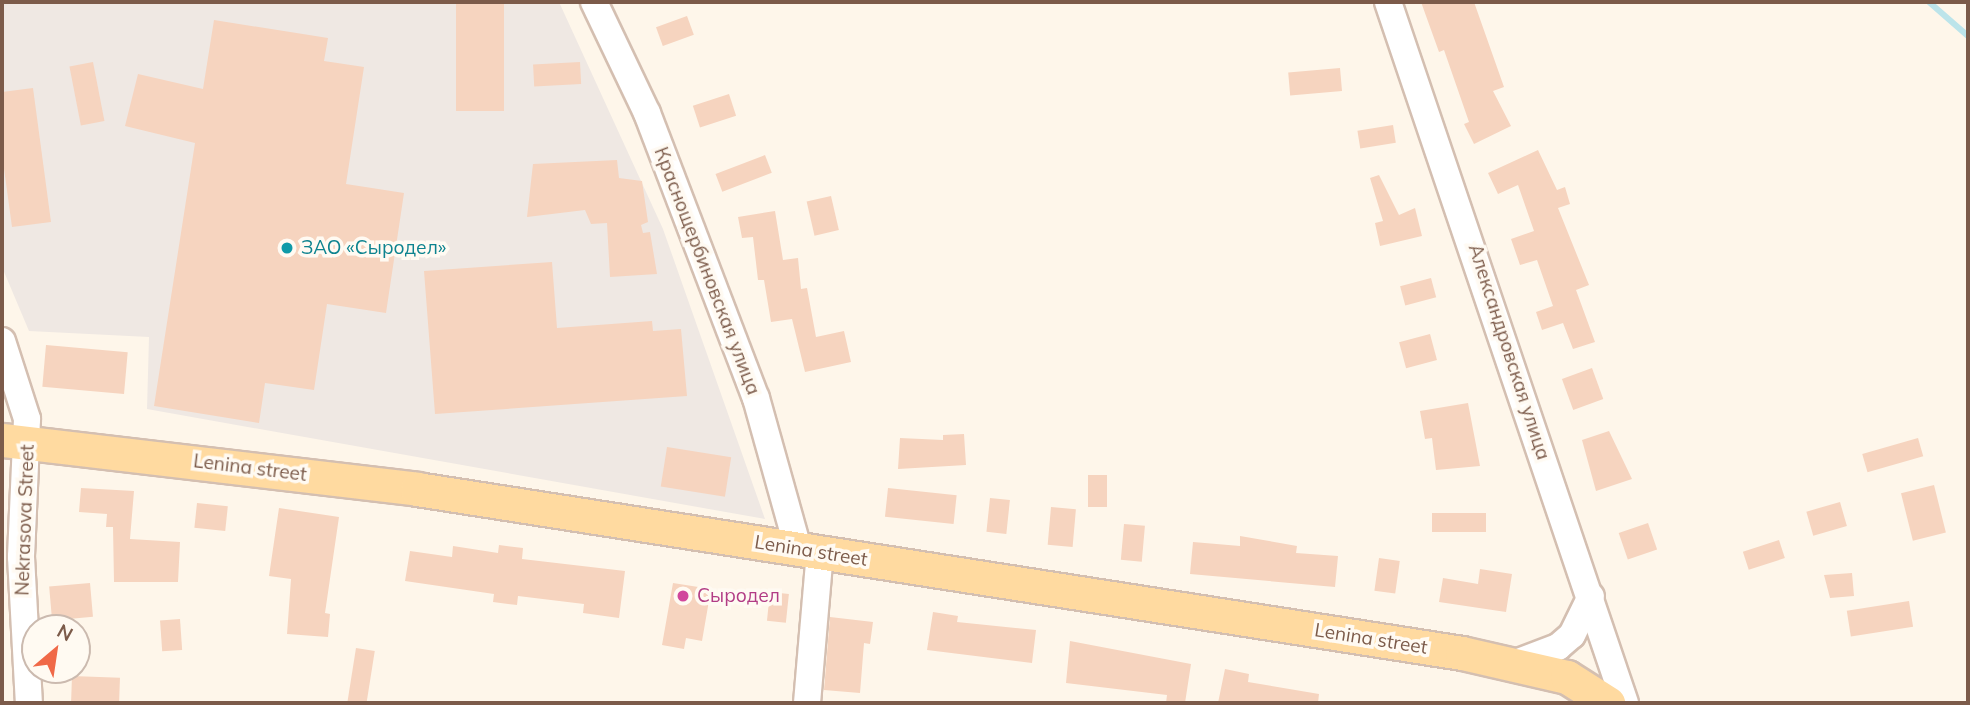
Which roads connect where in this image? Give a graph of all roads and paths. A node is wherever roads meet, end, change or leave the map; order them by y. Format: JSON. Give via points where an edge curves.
{"nodes":[{"id":1,"x":594,"y":2,"type":"edge"},
{"id":2,"x":1388,"y":2,"type":"edge"},
{"id":3,"x":2,"y":341,"type":"edge"},
{"id":4,"x":15,"y":441,"type":"edge"},
{"id":5,"x":809,"y":550,"type":"junction"},
{"id":6,"x":1591,"y":596,"type":"junction"},
{"id":7,"x":1516,"y":663,"type":"junction"},
{"id":8,"x":29,"y":703,"type":"edge"},
{"id":9,"x":807,"y":703,"type":"edge"},
{"id":10,"x":1608,"y":703,"type":"edge"},
{"id":11,"x":1625,"y":703,"type":"edge"}],
"edges":[{"from":1,"to":5,"type":"street","name":"Краснощербиновская улица","via":[[647,113]]},
{"from":2,"to":6,"type":"street","name":"Александровская улица"},
{"from":3,"to":4,"type":"street","name":"Nekrasova Street","via":[[19,385]]},
{"from":4,"to":5,"type":"main road","name":"Lenina street","via":[[417,489]]},
{"from":4,"to":8,"type":"street","name":"Nekrasova Street"},
{"from":5,"to":7,"type":"main road","name":"Lenina street"},
{"from":5,"to":9,"type":"street"},
{"from":6,"to":7,"type":"street","via":[[1572,635],[1558,647]]},
{"from":6,"to":11,"type":"street","name":"Александровская улица"},
{"from":7,"to":10,"type":"main road","name":"Lenina street","via":[[1567,677]]}]}
